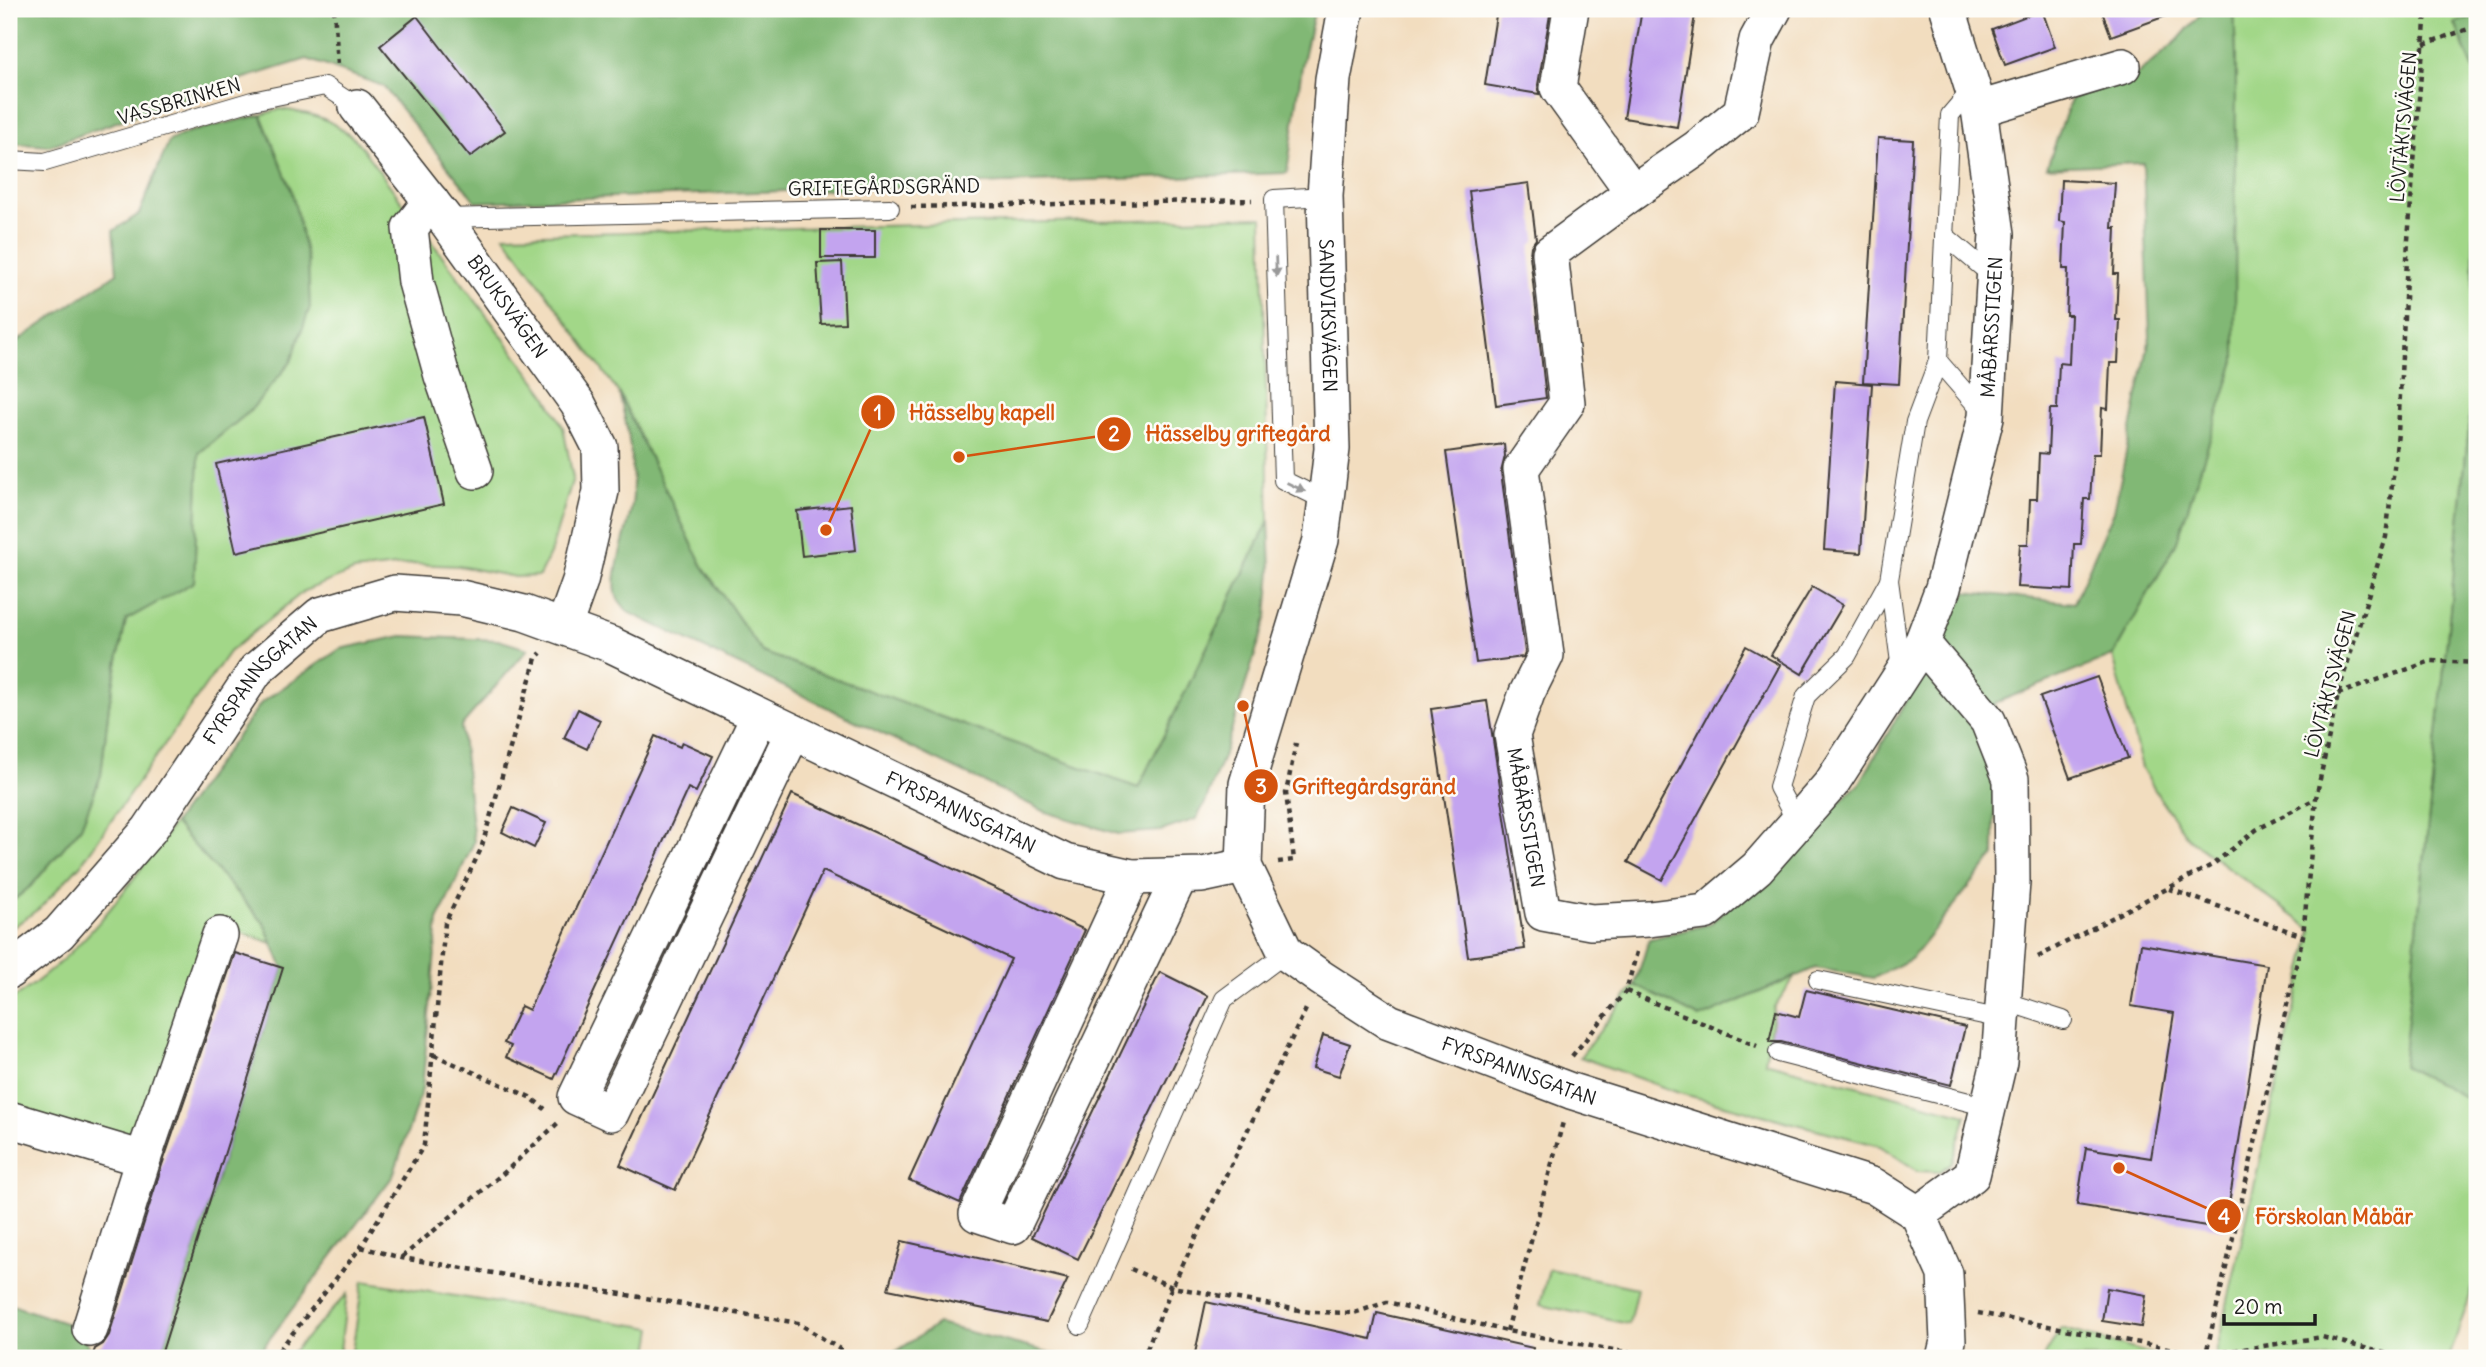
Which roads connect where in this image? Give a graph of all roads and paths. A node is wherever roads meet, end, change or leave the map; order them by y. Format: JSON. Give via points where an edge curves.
{"nodes":[{"id":1,"x":334,"y":9,"type":"edge"},
{"id":2,"x":1346,"y":9,"type":"edge"},
{"id":3,"x":1571,"y":9,"type":"edge"},
{"id":4,"x":1774,"y":9,"type":"edge"},
{"id":5,"x":1948,"y":9,"type":"edge"},
{"id":6,"x":2426,"y":9,"type":"edge"},
{"id":7,"x":2477,"y":26,"type":"edge"},
{"id":8,"x":2424,"y":44,"type":"junction"},
{"id":9,"x":2123,"y":66,"type":"dead end"},
{"id":10,"x":1976,"y":99,"type":"junction"},
{"id":11,"x":357,"y":107,"type":"junction"},
{"id":12,"x":9,"y":160,"type":"edge"},
{"id":13,"x":1633,"y":192,"type":"junction"},
{"id":14,"x":1325,"y":197,"type":"junction"},
{"id":15,"x":1273,"y":199,"type":"junction"},
{"id":16,"x":890,"y":208,"type":"joint"},
{"id":17,"x":437,"y":209,"type":"junction"},
{"id":18,"x":1944,"y":235,"type":"junction"},
{"id":19,"x":1996,"y":279,"type":"junction"},
{"id":20,"x":1938,"y":361,"type":"junction"},
{"id":21,"x":1986,"y":417,"type":"junction"},
{"id":22,"x":475,"y":471,"type":"dead end"},
{"id":23,"x":1326,"y":501,"type":"junction"},
{"id":24,"x":1889,"y":580,"type":"junction"},
{"id":25,"x":564,"y":626,"type":"junction"},
{"id":26,"x":1922,"y":643,"type":"junction"},
{"id":27,"x":2477,"y":663,"type":"edge"},
{"id":28,"x":1902,"y":676,"type":"junction"},
{"id":29,"x":2338,"y":694,"type":"junction"},
{"id":30,"x":760,"y":716,"type":"junction"},
{"id":31,"x":793,"y":732,"type":"junction"},
{"id":32,"x":2316,"y":798,"type":"junction"},
{"id":33,"x":1797,"y":823,"type":"junction"},
{"id":34,"x":1244,"y":866,"type":"junction"},
{"id":35,"x":1180,"y":876,"type":"junction"},
{"id":36,"x":1132,"y":877,"type":"junction"},
{"id":37,"x":2169,"y":889,"type":"junction"},
{"id":38,"x":220,"y":935,"type":"dead end"},
{"id":39,"x":2303,"y":936,"type":"junction"},
{"id":40,"x":1286,"y":953,"type":"junction"},
{"id":41,"x":1633,"y":963,"type":"dead end"},
{"id":42,"x":9,"y":971,"type":"edge"},
{"id":43,"x":1321,"y":978,"type":"junction"},
{"id":44,"x":1818,"y":980,"type":"dead end"},
{"id":45,"x":1626,"y":992,"type":"junction"},
{"id":46,"x":2004,"y":998,"type":"junction"},
{"id":47,"x":2063,"y":1020,"type":"dead end"},
{"id":48,"x":1777,"y":1053,"type":"joint"},
{"id":49,"x":434,"y":1055,"type":"junction"},
{"id":50,"x":1572,"y":1056,"type":"dead end"},
{"id":51,"x":1571,"y":1091,"type":"junction"},
{"id":52,"x":1988,"y":1107,"type":"junction"},
{"id":53,"x":9,"y":1119,"type":"edge"},
{"id":54,"x":143,"y":1159,"type":"junction"},
{"id":55,"x":1918,"y":1214,"type":"junction"},
{"id":56,"x":361,"y":1247,"type":"junction"},
{"id":57,"x":401,"y":1258,"type":"junction"},
{"id":58,"x":1109,"y":1260,"type":"junction"},
{"id":59,"x":1172,"y":1287,"type":"junction"},
{"id":60,"x":1946,"y":1307,"type":"junction"},
{"id":61,"x":1080,"y":1325,"type":"dead end"},
{"id":62,"x":90,"y":1329,"type":"dead end"},
{"id":63,"x":1507,"y":1331,"type":"junction"},
{"id":64,"x":2205,"y":1357,"type":"edge"},
{"id":65,"x":273,"y":1358,"type":"edge"},
{"id":66,"x":854,"y":1358,"type":"edge"},
{"id":67,"x":1143,"y":1358,"type":"edge"},
{"id":68,"x":1659,"y":1358,"type":"edge"},
{"id":69,"x":1944,"y":1358,"type":"edge"},
{"id":70,"x":2403,"y":1358,"type":"edge"}],
"edges":[{"from":1,"to":11,"type":"path","via":[[338,69]]},
{"from":2,"to":14,"type":"street","name":"SANDVIKSVÄGEN","via":[[1333,79]]},
{"from":3,"to":13,"type":"street","via":[[1558,88]]},
{"from":4,"to":13,"type":"street","name":"MÅBÄRSSTIGEN","via":[[1757,40],[1741,112]]},
{"from":5,"to":10,"type":"street","name":"MÅBÄRSSTIGEN"},
{"from":6,"to":8,"type":"path","name":"LÖVTÄKTSVÄGEN"},
{"from":7,"to":8,"type":"path"},
{"from":8,"to":29,"type":"path","name":"LÖVTÄKTSVÄGEN","via":[[2398,433],[2386,537]]},
{"from":9,"to":10,"type":"street"},
{"from":10,"to":18,"type":"lane","via":[[1950,115]]},
{"from":10,"to":19,"type":"street","name":"MÅBÄRSSTIGEN","via":[[1997,234]]},
{"from":11,"to":12,"type":"lane","name":"VASSBRINKEN","via":[[325,86],[252,101],[45,162]]},
{"from":11,"to":17,"type":"street","name":"BRUKSVÄGEN"},
{"from":13,"to":33,"type":"street","name":"MÅBÄRSSTIGEN","via":[[1550,253],[1567,403],[1521,469],[1546,654],[1512,735],[1544,913],[1591,922],[1705,912],[1757,868]]},
{"from":14,"to":15,"type":"lane"},
{"from":14,"to":23,"type":"street","name":"SANDVIKSVÄGEN","via":[[1332,421]]},
{"from":15,"to":16,"type":"path","name":"GRIFTEGÅRDSGRÄND"},
{"from":15,"to":23,"type":"lane","one_way":true,"via":[[1283,480]]},
{"from":16,"to":17,"type":"lane","name":"GRIFTEGÅRDSGRÄND"},
{"from":17,"to":22,"type":"street","via":[[410,228],[416,282]]},
{"from":17,"to":25,"type":"street","name":"BRUKSVÄGEN","via":[[578,404],[600,447],[601,491],[580,581]]},
{"from":18,"to":19,"type":"lane"},
{"from":18,"to":20,"type":"lane"},
{"from":19,"to":21,"type":"street","name":"MÅBÄRSSTIGEN"},
{"from":20,"to":21,"type":"lane"},
{"from":20,"to":24,"type":"lane","via":[[1915,422]]},
{"from":21,"to":26,"type":"street","name":"MÅBÄRSSTIGEN","via":[[1943,588]]},
{"from":23,"to":34,"type":"street","name":"SANDVIKSVÄGEN","via":[[1321,540],[1247,784]]},
{"from":24,"to":28,"type":"lane"},
{"from":24,"to":33,"type":"lane","via":[[1847,656],[1807,696],[1778,787]]},
{"from":25,"to":30,"type":"street","name":"FYRSPANNSGATAN"},
{"from":25,"to":42,"type":"street","name":"FYRSPANNSGATAN","via":[[461,598],[396,593],[320,615],[256,670],[149,830],[59,933]]},
{"from":25,"to":49,"type":"path","via":[[536,658],[481,849],[445,923]]},
{"from":26,"to":28,"type":"street","name":"MÅBÄRSSTIGEN"},
{"from":26,"to":46,"type":"street","via":[[1988,721],[2011,779],[2012,882]]},
{"from":27,"to":29,"type":"path","via":[[2431,661]]},
{"from":28,"to":33,"type":"street","name":"MÅBÄRSSTIGEN","via":[[1831,784]]},
{"from":29,"to":32,"type":"path","name":"LÖVTÄKTSVÄGEN"},
{"from":30,"to":31,"type":"street","name":"FYRSPANNSGATAN"},
{"from":30,"to":31,"type":"street","via":[[576,1097],[611,1113]]},
{"from":31,"to":36,"type":"street","name":"FYRSPANNSGATAN","via":[[1065,862]]},
{"from":32,"to":37,"type":"path","via":[[2256,830]]},
{"from":32,"to":39,"type":"path","name":"LÖVTÄKTSVÄGEN"},
{"from":34,"to":35,"type":"street","name":"FYRSPANNSGATAN"},
{"from":34,"to":40,"type":"street","name":"FYRSPANNSGATAN"},
{"from":35,"to":36,"type":"street","name":"FYRSPANNSGATAN"},
{"from":35,"to":36,"type":"street","via":[[1013,1226],[977,1214]]},
{"from":37,"to":39,"type":"path"},
{"from":37,"to":46,"type":"path"},
{"from":38,"to":54,"type":"street"},
{"from":39,"to":64,"type":"path","name":"LÖVTÄKTSVÄGEN"},
{"from":40,"to":43,"type":"street","name":"FYRSPANNSGATAN"},
{"from":40,"to":58,"type":"lane","via":[[1224,999]]},
{"from":41,"to":45,"type":"path"},
{"from":43,"to":51,"type":"street","name":"FYRSPANNSGATAN","via":[[1389,1022]]},
{"from":43,"to":59,"type":"path"},
{"from":44,"to":46,"type":"lane"},
{"from":45,"to":48,"type":"path"},
{"from":45,"to":50,"type":"path"},
{"from":46,"to":47,"type":"lane"},
{"from":46,"to":52,"type":"street","via":[[1999,1062]]},
{"from":48,"to":52,"type":"lane"},
{"from":49,"to":56,"type":"path","via":[[424,1145]]},
{"from":49,"to":57,"type":"path","via":[[530,1097],[560,1122]]},
{"from":51,"to":55,"type":"street","name":"FYRSPANNSGATAN","via":[[1874,1186]]},
{"from":51,"to":63,"type":"path"},
{"from":52,"to":55,"type":"street","via":[[1972,1175]]},
{"from":53,"to":54,"type":"street"},
{"from":54,"to":62,"type":"street"},
{"from":55,"to":60,"type":"street","via":[[1945,1275]]},
{"from":56,"to":57,"type":"path"},
{"from":56,"to":65,"type":"path"},
{"from":57,"to":66,"type":"path","via":[[798,1323]]},
{"from":58,"to":59,"type":"path"},
{"from":58,"to":61,"type":"lane"},
{"from":59,"to":63,"type":"path","via":[[1310,1312],[1354,1313],[1387,1302]]},
{"from":59,"to":67,"type":"path"},
{"from":60,"to":64,"type":"path"},
{"from":60,"to":69,"type":"street"},
{"from":63,"to":68,"type":"path"},
{"from":64,"to":70,"type":"path","via":[[2322,1337]]}]}
